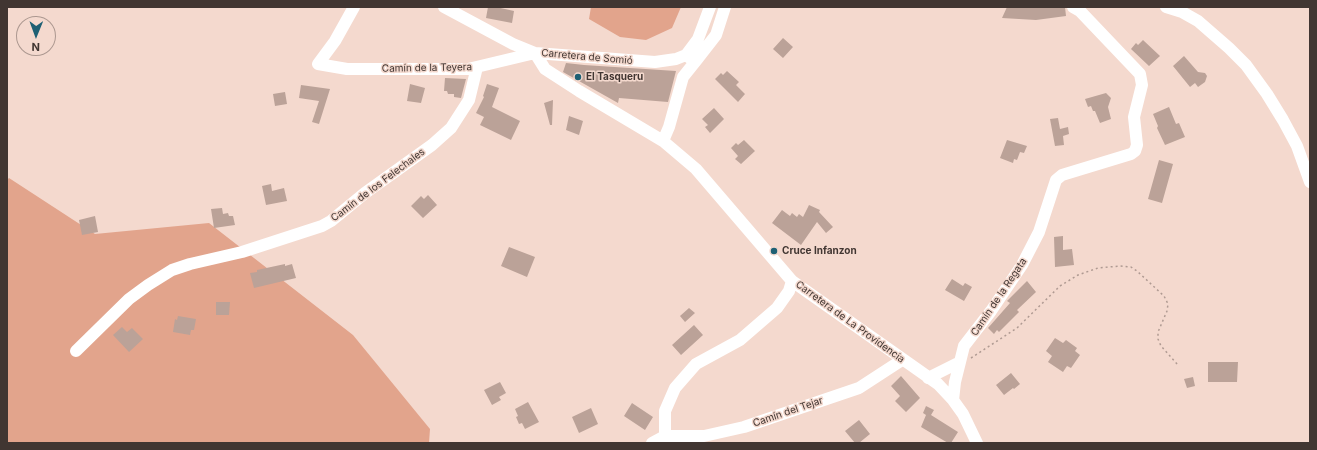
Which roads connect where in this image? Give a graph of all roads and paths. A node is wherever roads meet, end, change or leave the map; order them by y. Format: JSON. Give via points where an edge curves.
{"nodes":[{"id":1,"x":354,"y":7,"type":"edge"},
{"id":2,"x":444,"y":7,"type":"edge"},
{"id":3,"x":710,"y":7,"type":"edge"},
{"id":4,"x":725,"y":7,"type":"edge"},
{"id":5,"x":1074,"y":7,"type":"edge"},
{"id":6,"x":1166,"y":7,"type":"edge"},
{"id":7,"x":535,"y":53,"type":"junction"},
{"id":8,"x":691,"y":58,"type":"junction"},
{"id":9,"x":477,"y":67,"type":"junction"},
{"id":10,"x":662,"y":141,"type":"junction"},
{"id":11,"x":1310,"y":182,"type":"edge"},
{"id":12,"x":792,"y":281,"type":"junction"},
{"id":13,"x":76,"y":351,"type":"dead end"},
{"id":14,"x":902,"y":360,"type":"junction"},
{"id":15,"x":960,"y":362,"type":"junction"},
{"id":16,"x":1178,"y":365,"type":"dead end"},
{"id":17,"x":942,"y":370,"type":"junction"},
{"id":18,"x":928,"y":378,"type":"junction"},
{"id":19,"x":955,"y":382,"type":"junction"},
{"id":20,"x":953,"y":400,"type":"junction"},
{"id":21,"x":665,"y":436,"type":"junction"},
{"id":22,"x":652,"y":443,"type":"edge"},
{"id":23,"x":977,"y":443,"type":"edge"}],
"edges":[{"from":1,"to":9,"type":"street","name":"Camín de la Teyera","via":[[335,41],[318,64],[347,69]]},
{"from":2,"to":7,"type":"street","name":"Carretera de Somió"},
{"from":3,"to":8,"type":"street"},
{"from":4,"to":8,"type":"street","via":[[716,35]]},
{"from":5,"to":15,"type":"street","name":"Camín de la Regata","via":[[1140,74],[1142,85],[1134,117],[1137,145],[1131,154],[1062,175],[1056,180],[1039,232],[1022,265],[992,311],[964,346]]},
{"from":6,"to":11,"type":"street","via":[[1198,21],[1246,65],[1283,120],[1297,146]]},
{"from":7,"to":8,"type":"street","name":"Carretera de Somió","via":[[655,62]]},
{"from":7,"to":9,"type":"street","name":"Camín de la Teyera"},
{"from":7,"to":10,"type":"street","name":"Carretera de La Providencia","via":[[545,68]]},
{"from":8,"to":10,"type":"street"},
{"from":9,"to":13,"type":"street","name":"Camín de los Felechales","via":[[469,100],[451,128],[331,221],[242,252],[172,270],[129,299]]},
{"from":10,"to":12,"type":"street","name":"Carretera de La Providencia","via":[[696,170]]},
{"from":12,"to":14,"type":"street","name":"Carretera de La Providencia"},
{"from":12,"to":21,"type":"street","via":[[789,291],[777,308],[740,340],[696,364],[675,388],[665,411]]},
{"from":14,"to":18,"type":"street","name":"Carretera de La Providencia"},
{"from":14,"to":21,"type":"street","name":"Camín del Tejar","via":[[859,388],[744,427],[704,436]]},
{"from":15,"to":16,"type":"path","via":[[974,357],[1017,328],[1060,286],[1078,275],[1098,268],[1120,266],[1131,267],[1137,271],[1164,296],[1168,304],[1158,332],[1158,340]]},
{"from":15,"to":17,"type":"street"},
{"from":15,"to":19,"type":"street"},
{"from":17,"to":18,"type":"street"},
{"from":17,"to":19,"type":"street"},
{"from":18,"to":20,"type":"street","name":"Carretera de La Providencia","via":[[938,384]]},
{"from":19,"to":20,"type":"street"},
{"from":20,"to":23,"type":"street","name":"Carretera de La Providencia"},
{"from":21,"to":22,"type":"street"}]}
